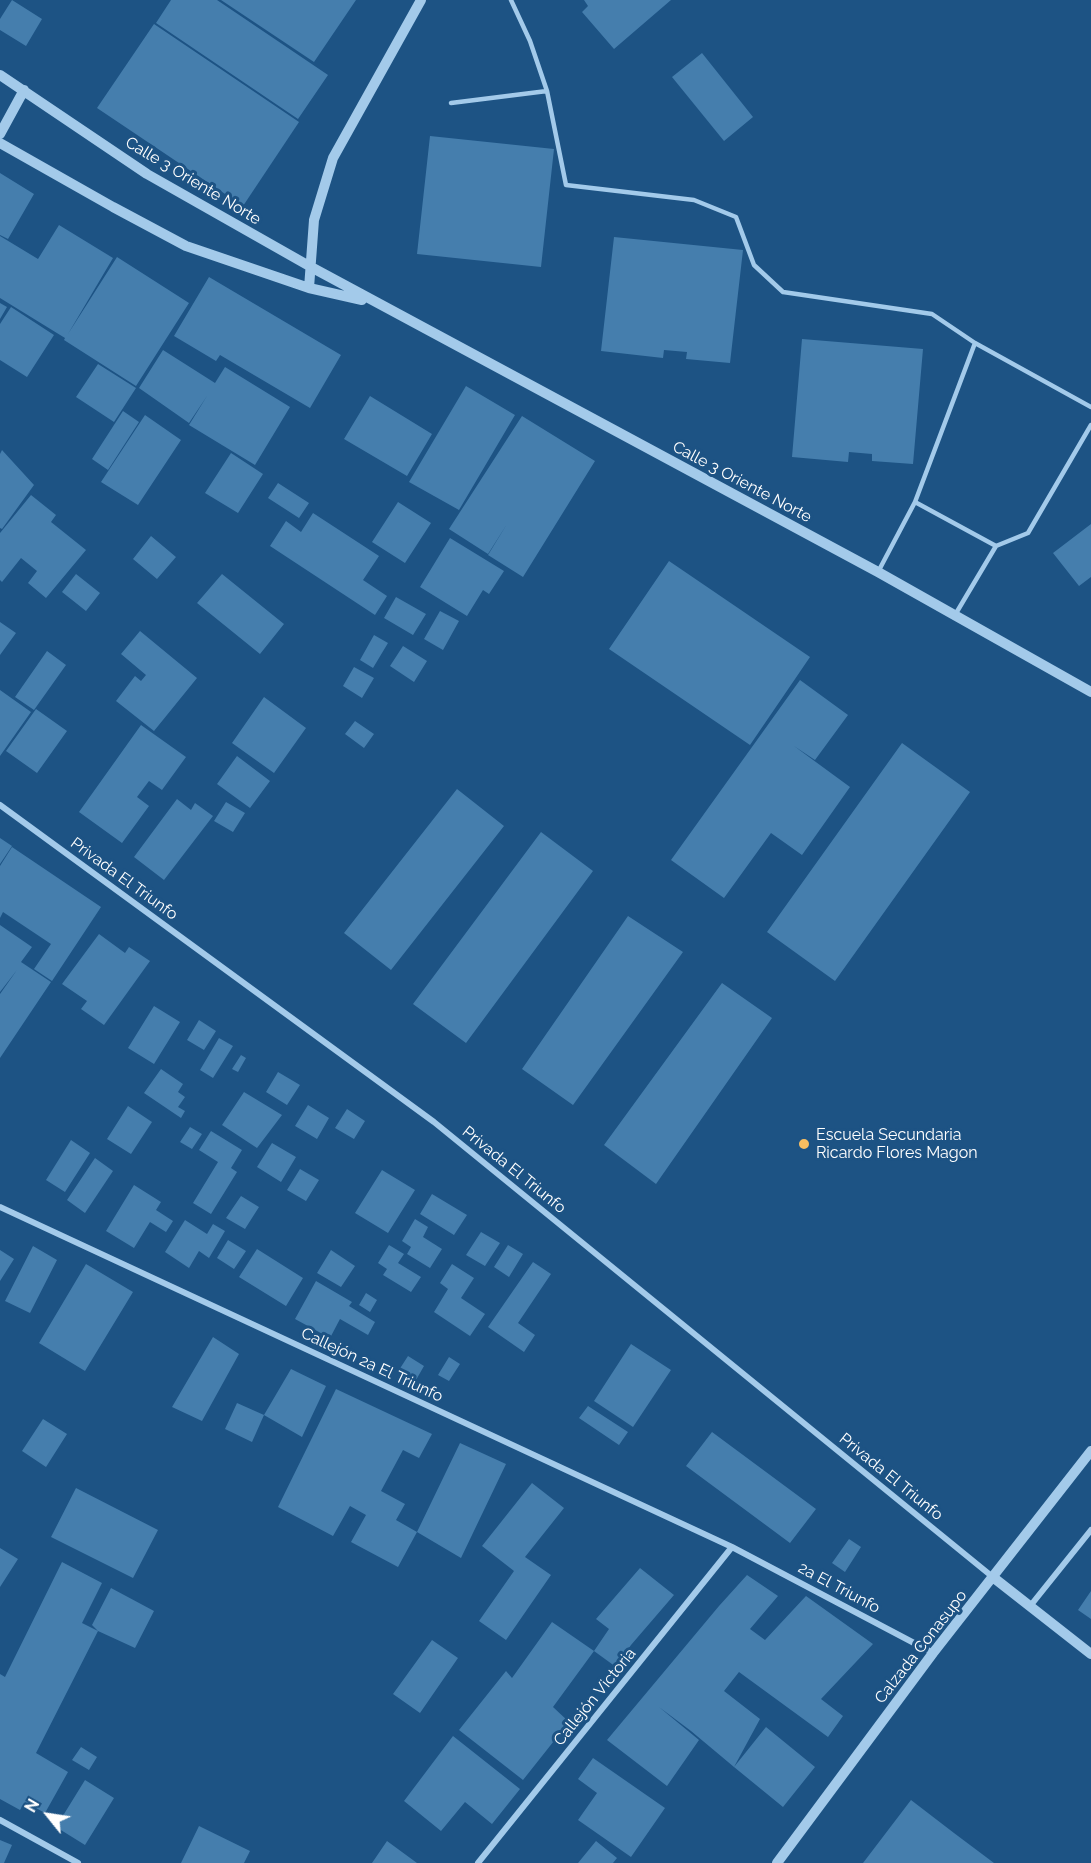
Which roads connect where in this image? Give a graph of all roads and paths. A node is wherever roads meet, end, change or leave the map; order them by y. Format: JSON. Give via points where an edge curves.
{"nodes":[{"id":1,"x":421,"y":0,"type":"edge"},
{"id":2,"x":511,"y":0,"type":"edge"},
{"id":3,"x":0,"y":75,"type":"edge"},
{"id":4,"x":24,"y":90,"type":"junction"},
{"id":5,"x":547,"y":91,"type":"junction"},
{"id":6,"x":451,"y":103,"type":"dead end"},
{"id":7,"x":0,"y":134,"type":"edge"},
{"id":8,"x":0,"y":143,"type":"edge"},
{"id":9,"x":311,"y":267,"type":"junction"},
{"id":10,"x":309,"y":288,"type":"junction"},
{"id":11,"x":377,"y":304,"type":"junction"},
{"id":12,"x":975,"y":343,"type":"junction"},
{"id":13,"x":1091,"y":407,"type":"edge"},
{"id":14,"x":1091,"y":425,"type":"edge"},
{"id":15,"x":915,"y":502,"type":"junction"},
{"id":16,"x":996,"y":546,"type":"junction"},
{"id":17,"x":878,"y":572,"type":"junction"},
{"id":18,"x":954,"y":616,"type":"junction"},
{"id":19,"x":1091,"y":692,"type":"edge"},
{"id":20,"x":0,"y":805,"type":"edge"},
{"id":21,"x":0,"y":1207,"type":"edge"},
{"id":22,"x":1091,"y":1451,"type":"edge"},
{"id":23,"x":1091,"y":1530,"type":"edge"},
{"id":24,"x":732,"y":1547,"type":"junction"},
{"id":25,"x":994,"y":1578,"type":"junction"},
{"id":26,"x":1031,"y":1605,"type":"junction"},
{"id":27,"x":933,"y":1653,"type":"junction"},
{"id":28,"x":1091,"y":1654,"type":"edge"},
{"id":29,"x":0,"y":1820,"type":"edge"},
{"id":30,"x":78,"y":1863,"type":"edge"},
{"id":31,"x":478,"y":1863,"type":"edge"},
{"id":32,"x":777,"y":1863,"type":"edge"}],
"edges":[{"from":1,"to":9,"type":"street","via":[[333,158],[314,220]]},
{"from":2,"to":5,"type":"lane"},
{"from":3,"to":4,"type":"street","name":"Calle 3 Oriente Norte"},
{"from":4,"to":7,"type":"street"},
{"from":4,"to":9,"type":"street","name":"Calle 3 Oriente Norte","via":[[147,174]]},
{"from":5,"to":6,"type":"lane"},
{"from":5,"to":12,"type":"lane","via":[[566,185],[694,200],[736,217],[754,265],[783,292],[932,314]]},
{"from":8,"to":10,"type":"street","name":"Calle 3 Oriente Norte","via":[[186,246]]},
{"from":9,"to":10,"type":"street"},
{"from":9,"to":11,"type":"street","name":"Calle 3 Oriente Norte"},
{"from":10,"to":11,"type":"street","name":"Calle 3 Oriente Norte"},
{"from":11,"to":17,"type":"street","name":"Calle 3 Oriente Norte"},
{"from":12,"to":13,"type":"lane"},
{"from":12,"to":15,"type":"lane"},
{"from":14,"to":16,"type":"lane","via":[[1029,533]]},
{"from":15,"to":16,"type":"lane"},
{"from":15,"to":17,"type":"lane"},
{"from":16,"to":18,"type":"lane"},
{"from":17,"to":18,"type":"street","name":"Calle 3 Oriente Norte"},
{"from":18,"to":19,"type":"street","name":"Calle 3 Oriente Norte"},
{"from":20,"to":25,"type":"street","name":"Privada El Triunfo","via":[[434,1122]]},
{"from":21,"to":24,"type":"street","name":"Callejón 2a El Triunfo"},
{"from":22,"to":25,"type":"street","name":"Calzada Conasupo"},
{"from":23,"to":26,"type":"street"},
{"from":24,"to":27,"type":"street","name":"2a El Triunfo"},
{"from":24,"to":31,"type":"street","name":"Callejón Victoria"},
{"from":25,"to":26,"type":"street"},
{"from":25,"to":27,"type":"street","name":"Calzada Conasupo"},
{"from":26,"to":28,"type":"street"},
{"from":27,"to":32,"type":"street","name":"Calzada Conasupo"},
{"from":29,"to":30,"type":"street"}]}
